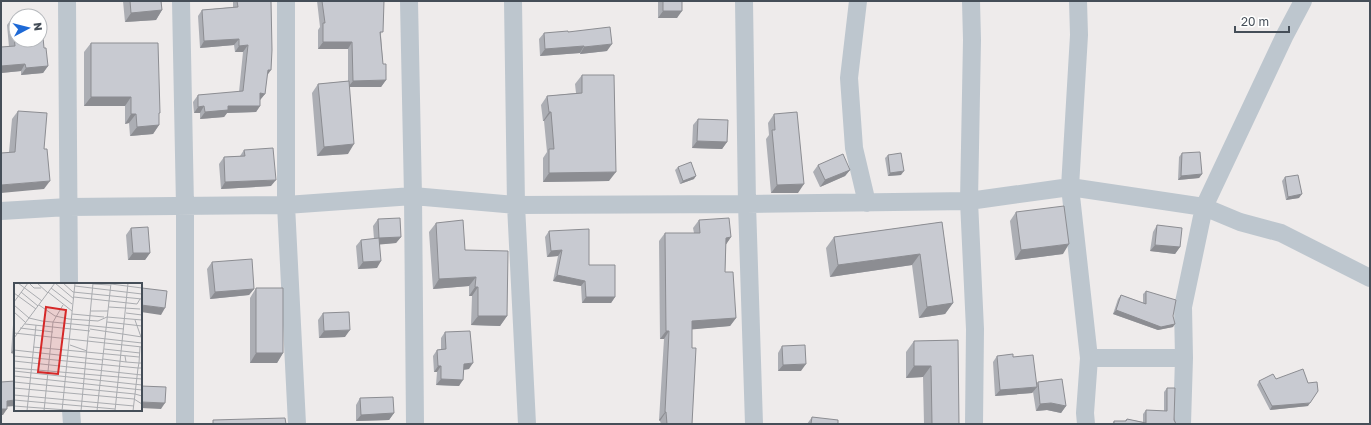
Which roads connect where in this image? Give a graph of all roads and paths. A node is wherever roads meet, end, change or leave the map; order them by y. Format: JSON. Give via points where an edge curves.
{"nodes":[{"id":1,"x":67,"y":1,"type":"edge"},
{"id":2,"x":181,"y":1,"type":"edge"},
{"id":3,"x":286,"y":1,"type":"edge"},
{"id":4,"x":409,"y":1,"type":"edge"},
{"id":5,"x":513,"y":1,"type":"edge"},
{"id":6,"x":744,"y":1,"type":"edge"},
{"id":7,"x":858,"y":1,"type":"edge"},
{"id":8,"x":971,"y":1,"type":"edge"},
{"id":9,"x":1078,"y":1,"type":"edge"},
{"id":10,"x":1303,"y":1,"type":"edge"},
{"id":11,"x":1070,"y":187,"type":"junction"},
{"id":12,"x":413,"y":196,"type":"junction"},
{"id":13,"x":969,"y":201,"type":"junction"},
{"id":14,"x":867,"y":203,"type":"junction"},
{"id":15,"x":747,"y":204,"type":"junction"},
{"id":16,"x":286,"y":205,"type":"junction"},
{"id":17,"x":516,"y":205,"type":"junction"},
{"id":18,"x":185,"y":206,"type":"junction"},
{"id":19,"x":68,"y":207,"type":"junction"},
{"id":20,"x":1204,"y":207,"type":"junction"},
{"id":21,"x":1,"y":211,"type":"edge"},
{"id":22,"x":1370,"y":278,"type":"edge"},
{"id":23,"x":70,"y":283,"type":"edge"},
{"id":24,"x":1088,"y":358,"type":"junction"},
{"id":25,"x":1184,"y":358,"type":"junction"},
{"id":26,"x":71,"y":411,"type":"edge"},
{"id":27,"x":72,"y":424,"type":"edge"},
{"id":28,"x":185,"y":424,"type":"edge"},
{"id":29,"x":297,"y":424,"type":"edge"},
{"id":30,"x":415,"y":424,"type":"edge"},
{"id":31,"x":528,"y":424,"type":"edge"},
{"id":32,"x":754,"y":424,"type":"edge"},
{"id":33,"x":974,"y":424,"type":"edge"},
{"id":34,"x":1086,"y":424,"type":"edge"},
{"id":35,"x":1182,"y":424,"type":"edge"}],
"edges":[{"from":1,"to":19,"type":"street"},
{"from":2,"to":18,"type":"street"},
{"from":3,"to":16,"type":"street"},
{"from":4,"to":12,"type":"street"},
{"from":5,"to":17,"type":"street"},
{"from":6,"to":15,"type":"street"},
{"from":7,"to":14,"type":"street","via":[[850,78],[854,148]]},
{"from":8,"to":13,"type":"street"},
{"from":9,"to":11,"type":"street","via":[[1079,35]]},
{"from":10,"to":20,"type":"street"},
{"from":11,"to":13,"type":"street"},
{"from":11,"to":20,"type":"street"},
{"from":11,"to":24,"type":"street"},
{"from":12,"to":16,"type":"street"},
{"from":12,"to":17,"type":"street"},
{"from":12,"to":30,"type":"street"},
{"from":13,"to":14,"type":"street"},
{"from":13,"to":33,"type":"street","via":[[975,328]]},
{"from":14,"to":15,"type":"street"},
{"from":15,"to":17,"type":"street"},
{"from":15,"to":32,"type":"street"},
{"from":16,"to":18,"type":"street"},
{"from":16,"to":29,"type":"street"},
{"from":17,"to":31,"type":"street"},
{"from":18,"to":19,"type":"street"},
{"from":18,"to":28,"type":"street"},
{"from":19,"to":21,"type":"street"},
{"from":19,"to":23,"type":"street"},
{"from":20,"to":22,"type":"street","via":[[1240,222],[1281,233]]},
{"from":20,"to":25,"type":"street","via":[[1183,307]]},
{"from":24,"to":25,"type":"street"},
{"from":24,"to":34,"type":"street"},
{"from":25,"to":35,"type":"street"},
{"from":26,"to":27,"type":"street"}]}
